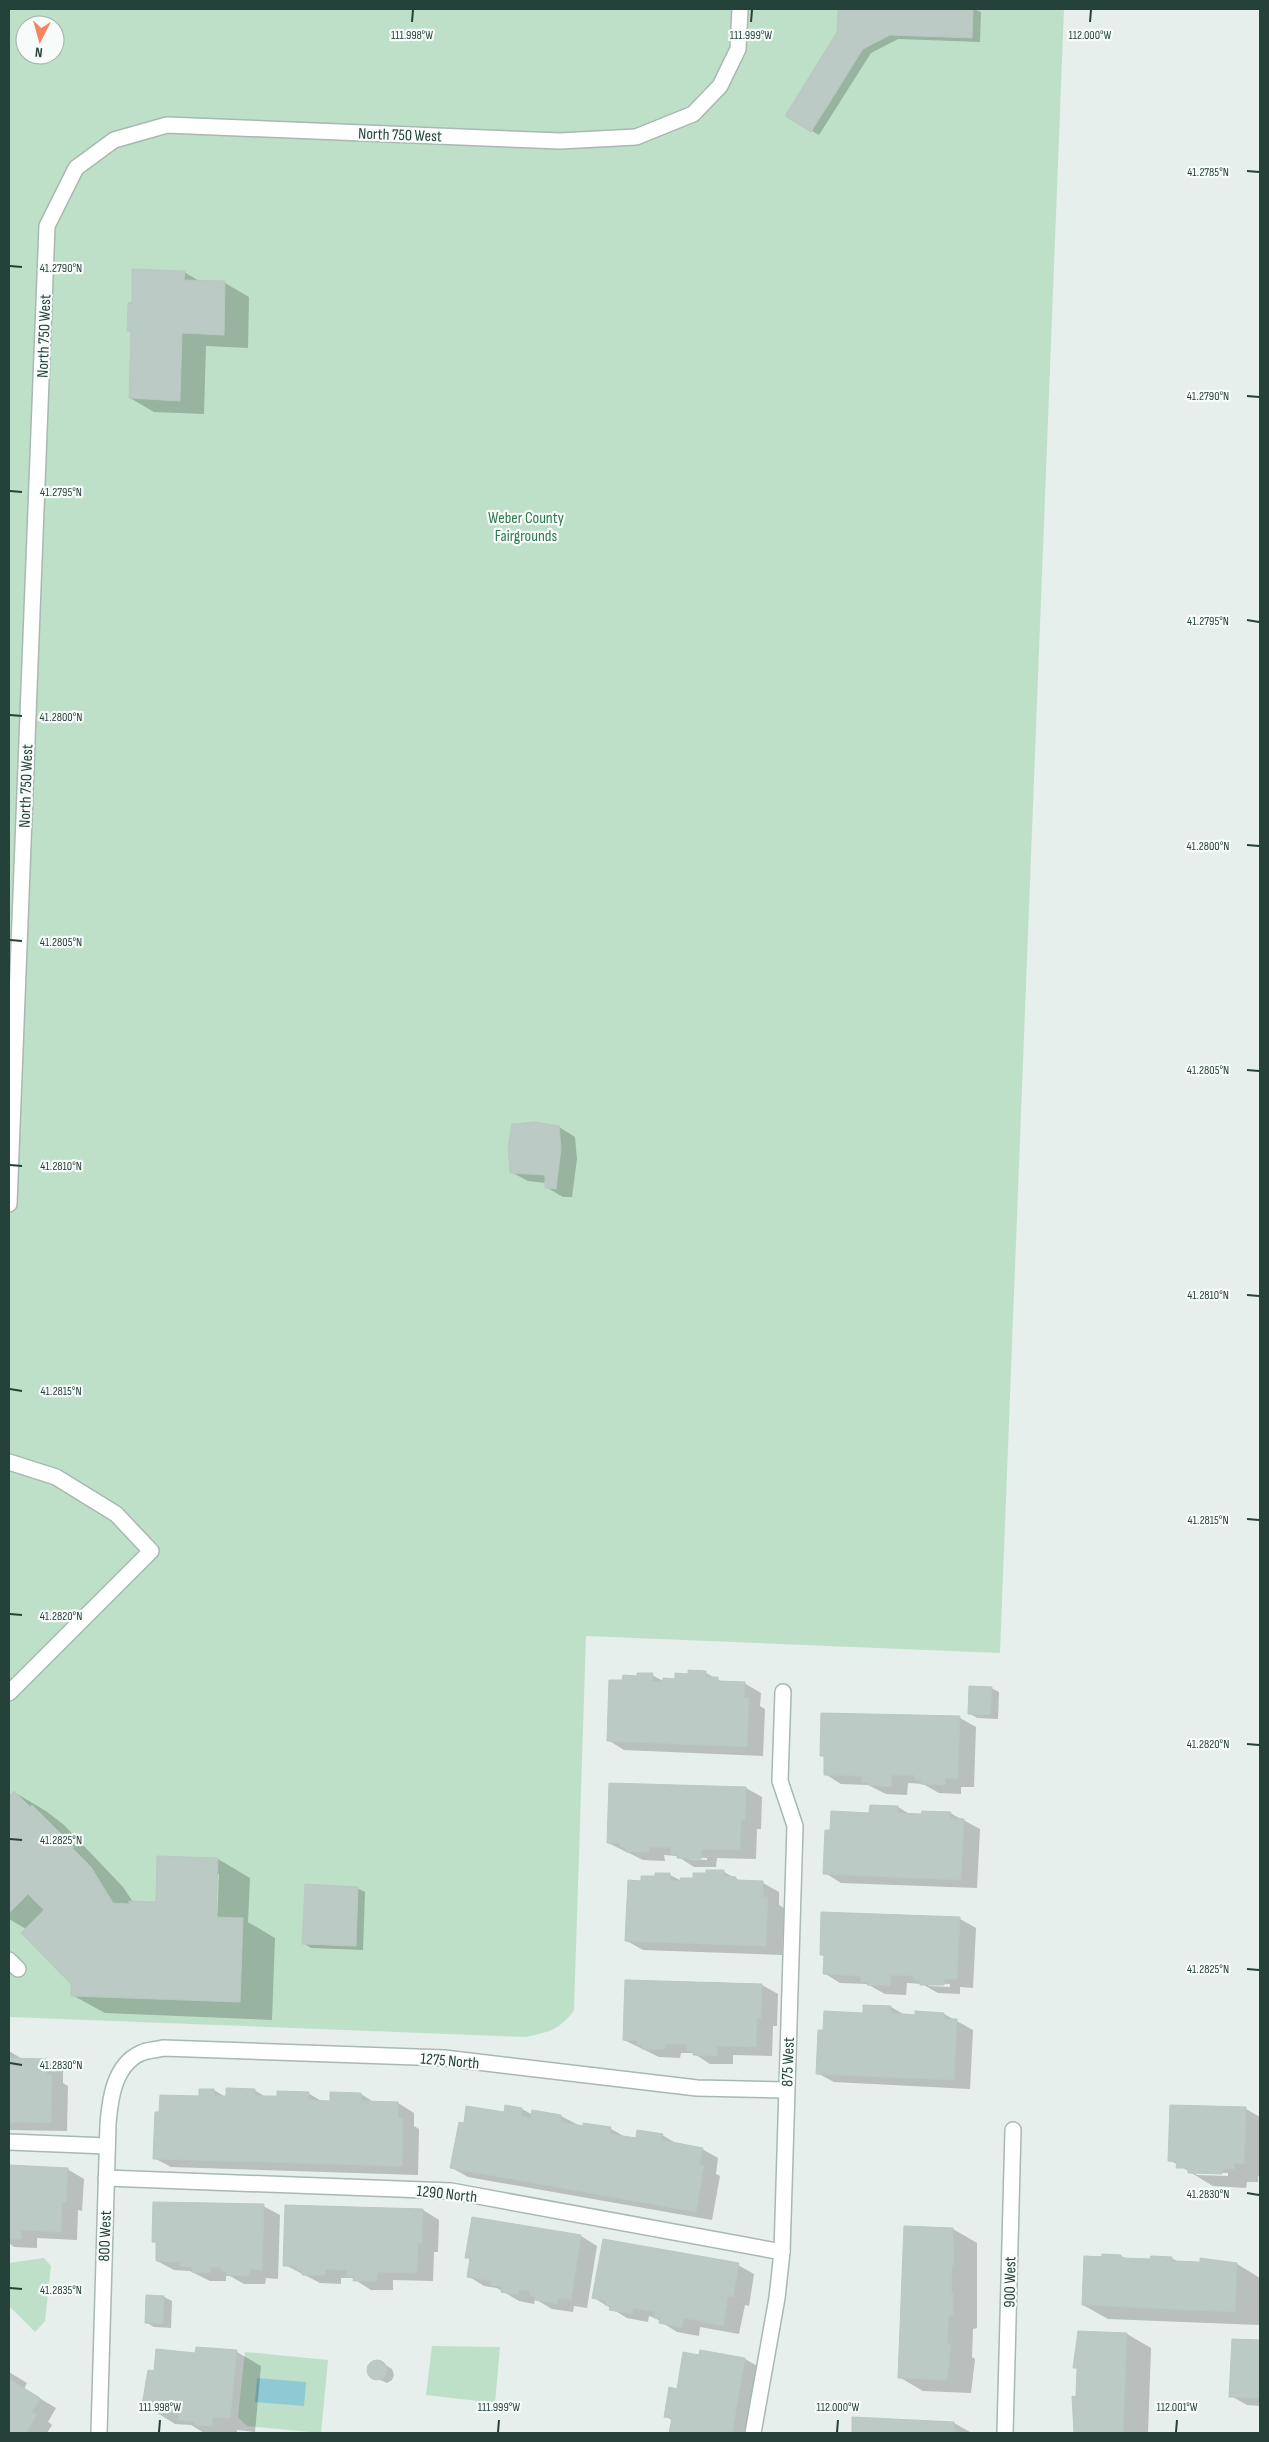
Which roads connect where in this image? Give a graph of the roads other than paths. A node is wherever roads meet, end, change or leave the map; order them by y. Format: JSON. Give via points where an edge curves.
{"nodes":[{"id":1,"x":740,"y":9,"type":"edge"},
{"id":2,"x":9,"y":1204,"type":"edge"},
{"id":3,"x":9,"y":1462,"type":"edge"},
{"id":4,"x":784,"y":1692,"type":"dead end"},
{"id":5,"x":9,"y":1693,"type":"edge"},
{"id":6,"x":120,"y":2071,"type":"joint"},
{"id":7,"x":786,"y":2090,"type":"junction"},
{"id":8,"x":1013,"y":2130,"type":"dead end"},
{"id":9,"x":9,"y":2142,"type":"edge"},
{"id":10,"x":107,"y":2146,"type":"junction"},
{"id":11,"x":106,"y":2178,"type":"junction"},
{"id":12,"x":782,"y":2252,"type":"junction"},
{"id":13,"x":98,"y":2433,"type":"edge"},
{"id":14,"x":753,"y":2433,"type":"edge"},
{"id":15,"x":1006,"y":2433,"type":"edge"}],
"edges":[{"from":1,"to":2,"type":"street","name":"North 750 West","via":[[738,49],[720,86],[693,114],[636,138],[560,141],[167,126],[114,140],[76,168],[47,226]]},
{"from":3,"to":5,"type":"street","via":[[56,1477],[116,1514],[151,1550]]},
{"from":4,"to":7,"type":"street","name":"875 West","via":[[780,1781],[795,1826]]},
{"from":6,"to":7,"type":"street","name":"1275 North","via":[[139,2054],[163,2048],[444,2058],[697,2088]]},
{"from":6,"to":10,"type":"street","name":"800 West","via":[[110,2098]]},
{"from":7,"to":12,"type":"street","name":"875 West"},
{"from":8,"to":15,"type":"street","name":"900 West"},
{"from":9,"to":10,"type":"street"},
{"from":10,"to":11,"type":"street","name":"800 West"},
{"from":11,"to":12,"type":"street","name":"1290 North","via":[[451,2191]]},
{"from":11,"to":13,"type":"street","name":"800 West"},
{"from":12,"to":14,"type":"street","name":"875 West"}]}
